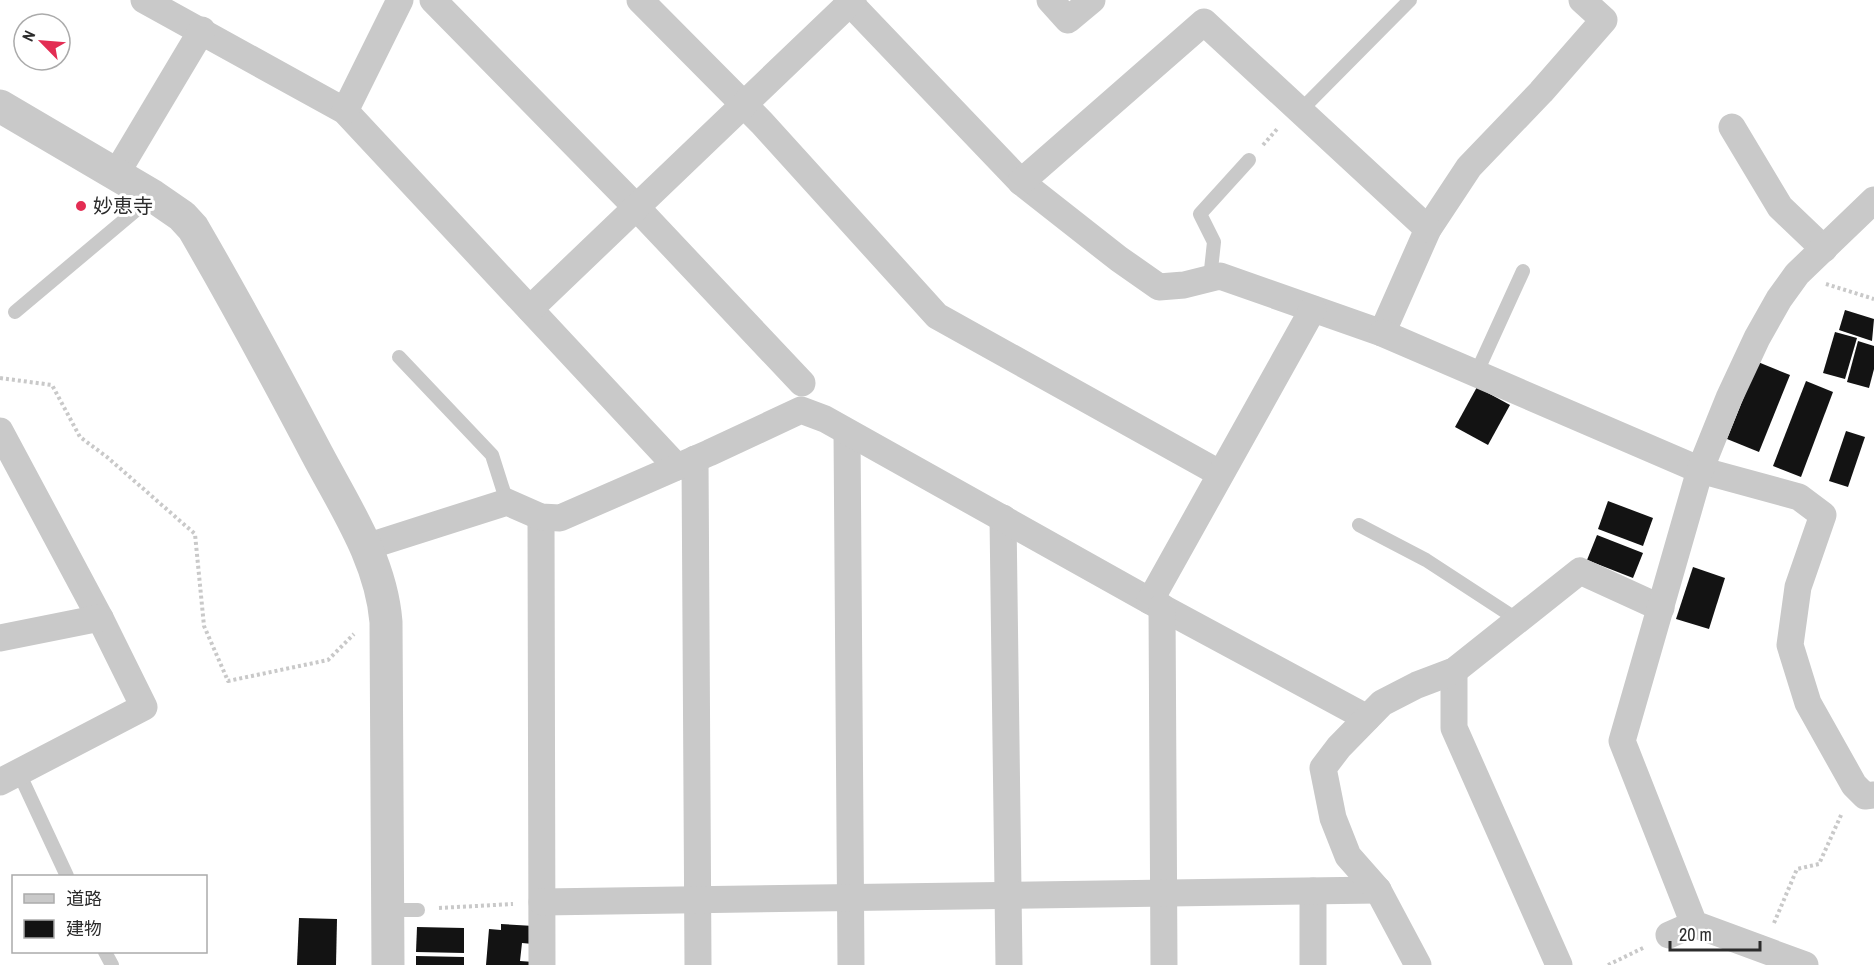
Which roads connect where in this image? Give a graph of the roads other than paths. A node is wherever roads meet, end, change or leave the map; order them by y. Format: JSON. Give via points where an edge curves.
{"nodes":[{"id":1,"x":144,"y":0,"type":"edge"},
{"id":2,"x":400,"y":0,"type":"edge"},
{"id":3,"x":433,"y":0,"type":"edge"},
{"id":4,"x":640,"y":0,"type":"edge"},
{"id":5,"x":1050,"y":0,"type":"edge"},
{"id":6,"x":1092,"y":0,"type":"edge"},
{"id":7,"x":1410,"y":0,"type":"edge"},
{"id":8,"x":1582,"y":0,"type":"edge"},
{"id":9,"x":850,"y":1,"type":"edge"},
{"id":10,"x":202,"y":30,"type":"junction"},
{"id":11,"x":744,"y":105,"type":"junction"},
{"id":12,"x":0,"y":106,"type":"edge"},
{"id":13,"x":1298,"y":110,"type":"junction"},
{"id":14,"x":345,"y":111,"type":"junction"},
{"id":15,"x":1732,"y":127,"type":"dead end"},
{"id":16,"x":1248,"y":160,"type":"road end"},
{"id":17,"x":116,"y":174,"type":"junction"},
{"id":18,"x":1021,"y":182,"type":"junction"},
{"id":19,"x":153,"y":196,"type":"junction"},
{"id":20,"x":1874,"y":200,"type":"edge"},
{"id":21,"x":636,"y":207,"type":"junction"},
{"id":22,"x":1428,"y":229,"type":"junction"},
{"id":23,"x":1824,"y":249,"type":"junction"},
{"id":24,"x":1523,"y":271,"type":"dead end"},
{"id":25,"x":1210,"y":279,"type":"junction"},
{"id":26,"x":530,"y":309,"type":"junction"},
{"id":27,"x":1313,"y":309,"type":"junction"},
{"id":28,"x":15,"y":312,"type":"dead end"},
{"id":29,"x":1382,"y":333,"type":"junction"},
{"id":30,"x":399,"y":357,"type":"dead end"},
{"id":31,"x":1476,"y":374,"type":"junction"},
{"id":32,"x":824,"y":409,"type":"junction"},
{"id":33,"x":0,"y":431,"type":"edge"},
{"id":34,"x":686,"y":463,"type":"junction"},
{"id":35,"x":1700,"y":470,"type":"junction"},
{"id":36,"x":1219,"y":473,"type":"junction"},
{"id":37,"x":507,"y":502,"type":"junction"},
{"id":38,"x":541,"y":517,"type":"junction"},
{"id":39,"x":1003,"y":518,"type":"junction"},
{"id":40,"x":1359,"y":525,"type":"dead end"},
{"id":41,"x":366,"y":547,"type":"junction"},
{"id":42,"x":1156,"y":604,"type":"junction"},
{"id":43,"x":1661,"y":608,"type":"junction"},
{"id":44,"x":100,"y":618,"type":"junction"},
{"id":45,"x":1518,"y":620,"type":"junction"},
{"id":46,"x":0,"y":638,"type":"edge"},
{"id":47,"x":1454,"y":672,"type":"junction"},
{"id":48,"x":1367,"y":718,"type":"junction"},
{"id":49,"x":10,"y":778,"type":"edge"},
{"id":50,"x":1864,"y":790,"type":"edge"},
{"id":51,"x":66,"y":875,"type":"edge"},
{"id":52,"x":1377,"y":890,"type":"junction"},
{"id":53,"x":1313,"y":891,"type":"junction"},
{"id":54,"x":1163,"y":893,"type":"junction"},
{"id":55,"x":1010,"y":895,"type":"junction"},
{"id":56,"x":851,"y":897,"type":"junction"},
{"id":57,"x":698,"y":899,"type":"junction"},
{"id":58,"x":538,"y":902,"type":"junction"},
{"id":59,"x":1694,"y":924,"type":"junction"},
{"id":60,"x":1669,"y":935,"type":"road end"},
{"id":61,"x":388,"y":965,"type":"edge"},
{"id":62,"x":542,"y":965,"type":"edge"},
{"id":63,"x":698,"y":965,"type":"edge"},
{"id":64,"x":850,"y":965,"type":"edge"},
{"id":65,"x":1010,"y":965,"type":"edge"},
{"id":66,"x":1164,"y":965,"type":"edge"},
{"id":67,"x":1313,"y":965,"type":"edge"},
{"id":68,"x":1418,"y":965,"type":"edge"},
{"id":69,"x":1559,"y":965,"type":"edge"},
{"id":70,"x":1805,"y":965,"type":"edge"}],
"edges":[{"from":1,"to":10,"type":"street"},
{"from":2,"to":14,"type":"street"},
{"from":3,"to":21,"type":"street"},
{"from":4,"to":11,"type":"street"},
{"from":5,"to":6,"type":"street","via":[[1068,20]]},
{"from":7,"to":13,"type":"lane"},
{"from":8,"to":22,"type":"street","via":[[1604,20],[1469,167]]},
{"from":9,"to":11,"type":"street"},
{"from":9,"to":18,"type":"street"},
{"from":10,"to":14,"type":"street"},
{"from":10,"to":17,"type":"street"},
{"from":11,"to":21,"type":"street"},
{"from":11,"to":36,"type":"street","via":[[937,316]]},
{"from":12,"to":17,"type":"street"},
{"from":13,"to":18,"type":"street","via":[[1204,22]]},
{"from":13,"to":22,"type":"street"},
{"from":14,"to":26,"type":"street"},
{"from":15,"to":23,"type":"street","via":[[1780,207]]},
{"from":16,"to":25,"type":"lane","via":[[1200,214],[1214,242]]},
{"from":17,"to":19,"type":"street"},
{"from":18,"to":25,"type":"street","via":[[1159,287]]},
{"from":19,"to":28,"type":"lane"},
{"from":19,"to":41,"type":"street","via":[[193,228]]},
{"from":20,"to":23,"type":"street"},
{"from":21,"to":26,"type":"street"},
{"from":21,"to":32,"type":"street"},
{"from":22,"to":29,"type":"street"},
{"from":23,"to":35,"type":"street","via":[[1797,274],[1757,338]]},
{"from":24,"to":31,"type":"lane"},
{"from":25,"to":27,"type":"street","via":[[1220,276]]},
{"from":26,"to":34,"type":"street"},
{"from":27,"to":29,"type":"street"},
{"from":27,"to":36,"type":"street"},
{"from":29,"to":31,"type":"street"},
{"from":30,"to":37,"type":"lane","via":[[492,455]]},
{"from":31,"to":35,"type":"street"},
{"from":32,"to":34,"type":"street","via":[[801,410]]},
{"from":32,"to":39,"type":"street"},
{"from":32,"to":56,"type":"street"},
{"from":33,"to":44,"type":"street"},
{"from":34,"to":38,"type":"street","via":[[560,518]]},
{"from":34,"to":57,"type":"street"},
{"from":35,"to":43,"type":"street"},
{"from":35,"to":50,"type":"street","via":[[1799,497],[1823,515],[1798,586],[1790,645],[1808,703]]},
{"from":36,"to":42,"type":"street"},
{"from":37,"to":38,"type":"street"},
{"from":37,"to":41,"type":"street"},
{"from":38,"to":58,"type":"street"},
{"from":39,"to":42,"type":"street"},
{"from":39,"to":55,"type":"street"},
{"from":40,"to":45,"type":"lane","via":[[1426,560]]},
{"from":41,"to":61,"type":"street","via":[[385,602],[403,910]]},
{"from":42,"to":48,"type":"street"},
{"from":42,"to":54,"type":"street"},
{"from":43,"to":45,"type":"street","via":[[1580,571]]},
{"from":43,"to":59,"type":"street","via":[[1623,741]]},
{"from":44,"to":46,"type":"street"},
{"from":44,"to":49,"type":"street","via":[[144,707]]},
{"from":45,"to":47,"type":"street"},
{"from":47,"to":48,"type":"street","via":[[1382,703]]},
{"from":47,"to":69,"type":"street","via":[[1454,728]]},
{"from":48,"to":52,"type":"street","via":[[1323,768],[1333,818],[1348,856]]},
{"from":49,"to":51,"type":"lane"},
{"from":52,"to":53,"type":"street"},
{"from":52,"to":68,"type":"street"},
{"from":53,"to":54,"type":"street"},
{"from":53,"to":67,"type":"street"},
{"from":54,"to":55,"type":"street"},
{"from":54,"to":66,"type":"street"},
{"from":55,"to":56,"type":"street"},
{"from":55,"to":65,"type":"street"},
{"from":56,"to":57,"type":"street"},
{"from":56,"to":64,"type":"street"},
{"from":57,"to":58,"type":"street"},
{"from":57,"to":63,"type":"street"},
{"from":58,"to":62,"type":"street"},
{"from":59,"to":60,"type":"street"},
{"from":59,"to":70,"type":"street"}]}
